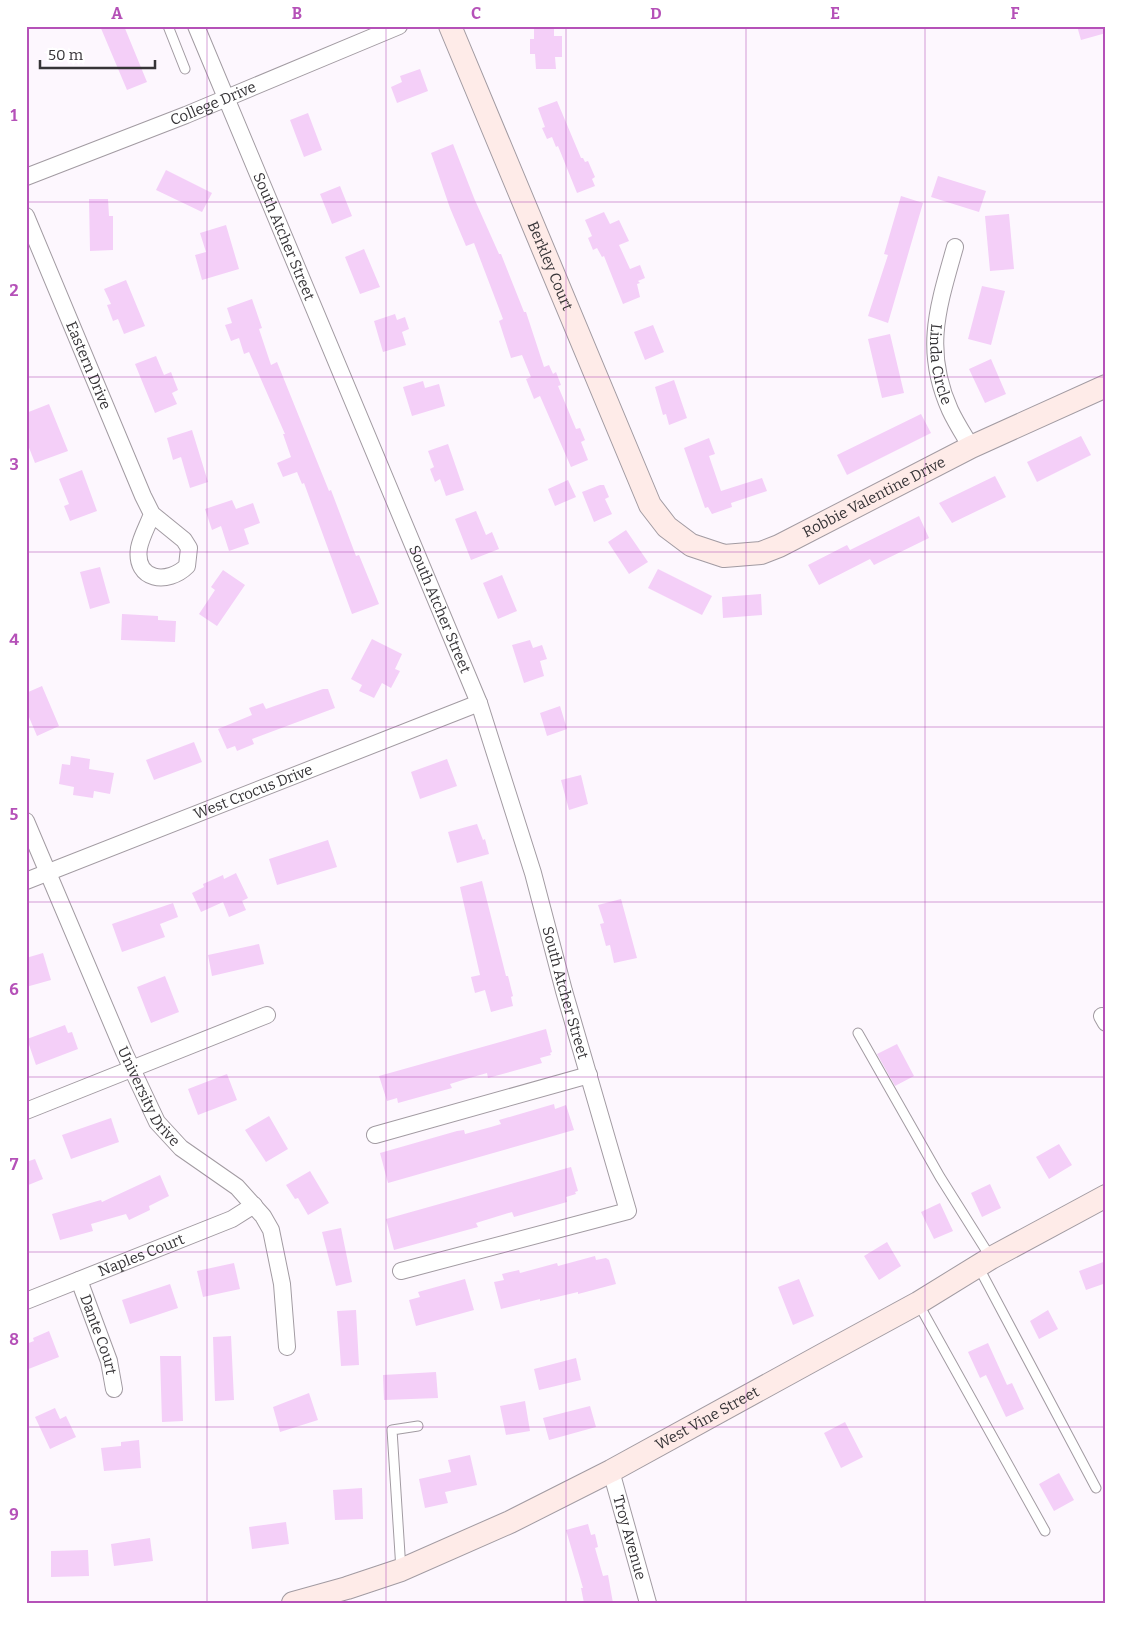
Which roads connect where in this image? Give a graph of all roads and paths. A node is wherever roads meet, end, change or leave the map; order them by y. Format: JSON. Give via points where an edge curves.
{"nodes":[{"id":1,"x":168,"y":26,"type":"edge"},
{"id":2,"x":196,"y":26,"type":"edge"},
{"id":3,"x":399,"y":26,"type":"edge"},
{"id":4,"x":450,"y":26,"type":"edge"},
{"id":5,"x":186,"y":69,"type":"dead end"},
{"id":6,"x":226,"y":98,"type":"junction"},
{"id":7,"x":26,"y":177,"type":"edge"},
{"id":8,"x":26,"y":216,"type":"edge"},
{"id":9,"x":955,"y":247,"type":"dead end"},
{"id":10,"x":1106,"y":386,"type":"edge"},
{"id":11,"x":971,"y":447,"type":"junction"},
{"id":12,"x":650,"y":505,"type":"joint"},
{"id":13,"x":152,"y":514,"type":"dead end"},
{"id":14,"x":479,"y":703,"type":"junction"},
{"id":15,"x":26,"y":821,"type":"edge"},
{"id":16,"x":48,"y":872,"type":"junction"},
{"id":17,"x":26,"y":881,"type":"edge"},
{"id":18,"x":267,"y":1015,"type":"dead end"},
{"id":19,"x":858,"y":1033,"type":"dead end"},
{"id":20,"x":132,"y":1069,"type":"junction"},
{"id":21,"x":588,"y":1075,"type":"junction"},
{"id":22,"x":26,"y":1111,"type":"edge"},
{"id":23,"x":375,"y":1135,"type":"dead end"},
{"id":24,"x":1106,"y":1196,"type":"edge"},
{"id":25,"x":254,"y":1205,"type":"junction"},
{"id":26,"x":984,"y":1262,"type":"junction"},
{"id":27,"x":402,"y":1271,"type":"dead end"},
{"id":28,"x":79,"y":1280,"type":"junction"},
{"id":29,"x":26,"y":1301,"type":"edge"},
{"id":30,"x":918,"y":1303,"type":"junction"},
{"id":31,"x":287,"y":1347,"type":"dead end"},
{"id":32,"x":114,"y":1389,"type":"dead end"},
{"id":33,"x":418,"y":1426,"type":"dead end"},
{"id":34,"x":611,"y":1471,"type":"junction"},
{"id":35,"x":1096,"y":1488,"type":"dead end"},
{"id":36,"x":1045,"y":1531,"type":"dead end"},
{"id":37,"x":402,"y":1570,"type":"junction"},
{"id":38,"x":293,"y":1603,"type":"edge"},
{"id":39,"x":648,"y":1603,"type":"edge"}],
"edges":[{"from":1,"to":5,"type":"lane"},
{"from":2,"to":6,"type":"street","name":"South Atcher Street"},
{"from":3,"to":6,"type":"street","name":"College Drive"},
{"from":4,"to":12,"type":"street","name":"Berkley Court"},
{"from":6,"to":7,"type":"street","name":"College Drive"},
{"from":6,"to":14,"type":"street","name":"South Atcher Street"},
{"from":8,"to":13,"type":"street","name":"Eastern Drive"},
{"from":9,"to":11,"type":"street","name":"Linda Circle","via":[[936,319],[934,353],[950,410]]},
{"from":10,"to":11,"type":"street","name":"Robbie Valentine Drive"},
{"from":11,"to":12,"type":"street","name":"Robbie Valentine Drive","via":[[779,546],[751,554],[724,556],[691,545],[667,527]]},
{"from":14,"to":16,"type":"street","name":"West Crocus Drive"},
{"from":14,"to":21,"type":"street","name":"South Atcher Street","via":[[533,873]]},
{"from":15,"to":16,"type":"street","name":"University Drive"},
{"from":16,"to":17,"type":"street","name":"West Crocus Drive"},
{"from":16,"to":20,"type":"street","name":"University Drive"},
{"from":18,"to":20,"type":"street"},
{"from":19,"to":26,"type":"lane"},
{"from":20,"to":22,"type":"street"},
{"from":20,"to":25,"type":"street","name":"University Drive","via":[[157,1122],[181,1148],[237,1187]]},
{"from":21,"to":23,"type":"street"},
{"from":21,"to":27,"type":"street","name":"South Atcher Street","via":[[628,1211]]},
{"from":24,"to":26,"type":"street","name":"West Vine Street"},
{"from":25,"to":28,"type":"street","name":"Naples Court","via":[[232,1219]]},
{"from":25,"to":31,"type":"street","name":"University Drive","via":[[271,1230],[282,1284]]},
{"from":26,"to":30,"type":"street","name":"West Vine Street"},
{"from":26,"to":35,"type":"lane"},
{"from":28,"to":29,"type":"street","name":"Naples Court"},
{"from":28,"to":32,"type":"street","name":"Dante Court","via":[[109,1361]]},
{"from":30,"to":34,"type":"street","name":"West Vine Street"},
{"from":30,"to":36,"type":"lane"},
{"from":33,"to":37,"type":"lane","via":[[392,1430]]},
{"from":34,"to":37,"type":"street","name":"West Vine Street","via":[[510,1522]]},
{"from":34,"to":39,"type":"street","name":"Troy Avenue"},
{"from":37,"to":38,"type":"street","name":"West Vine Street"}]}
